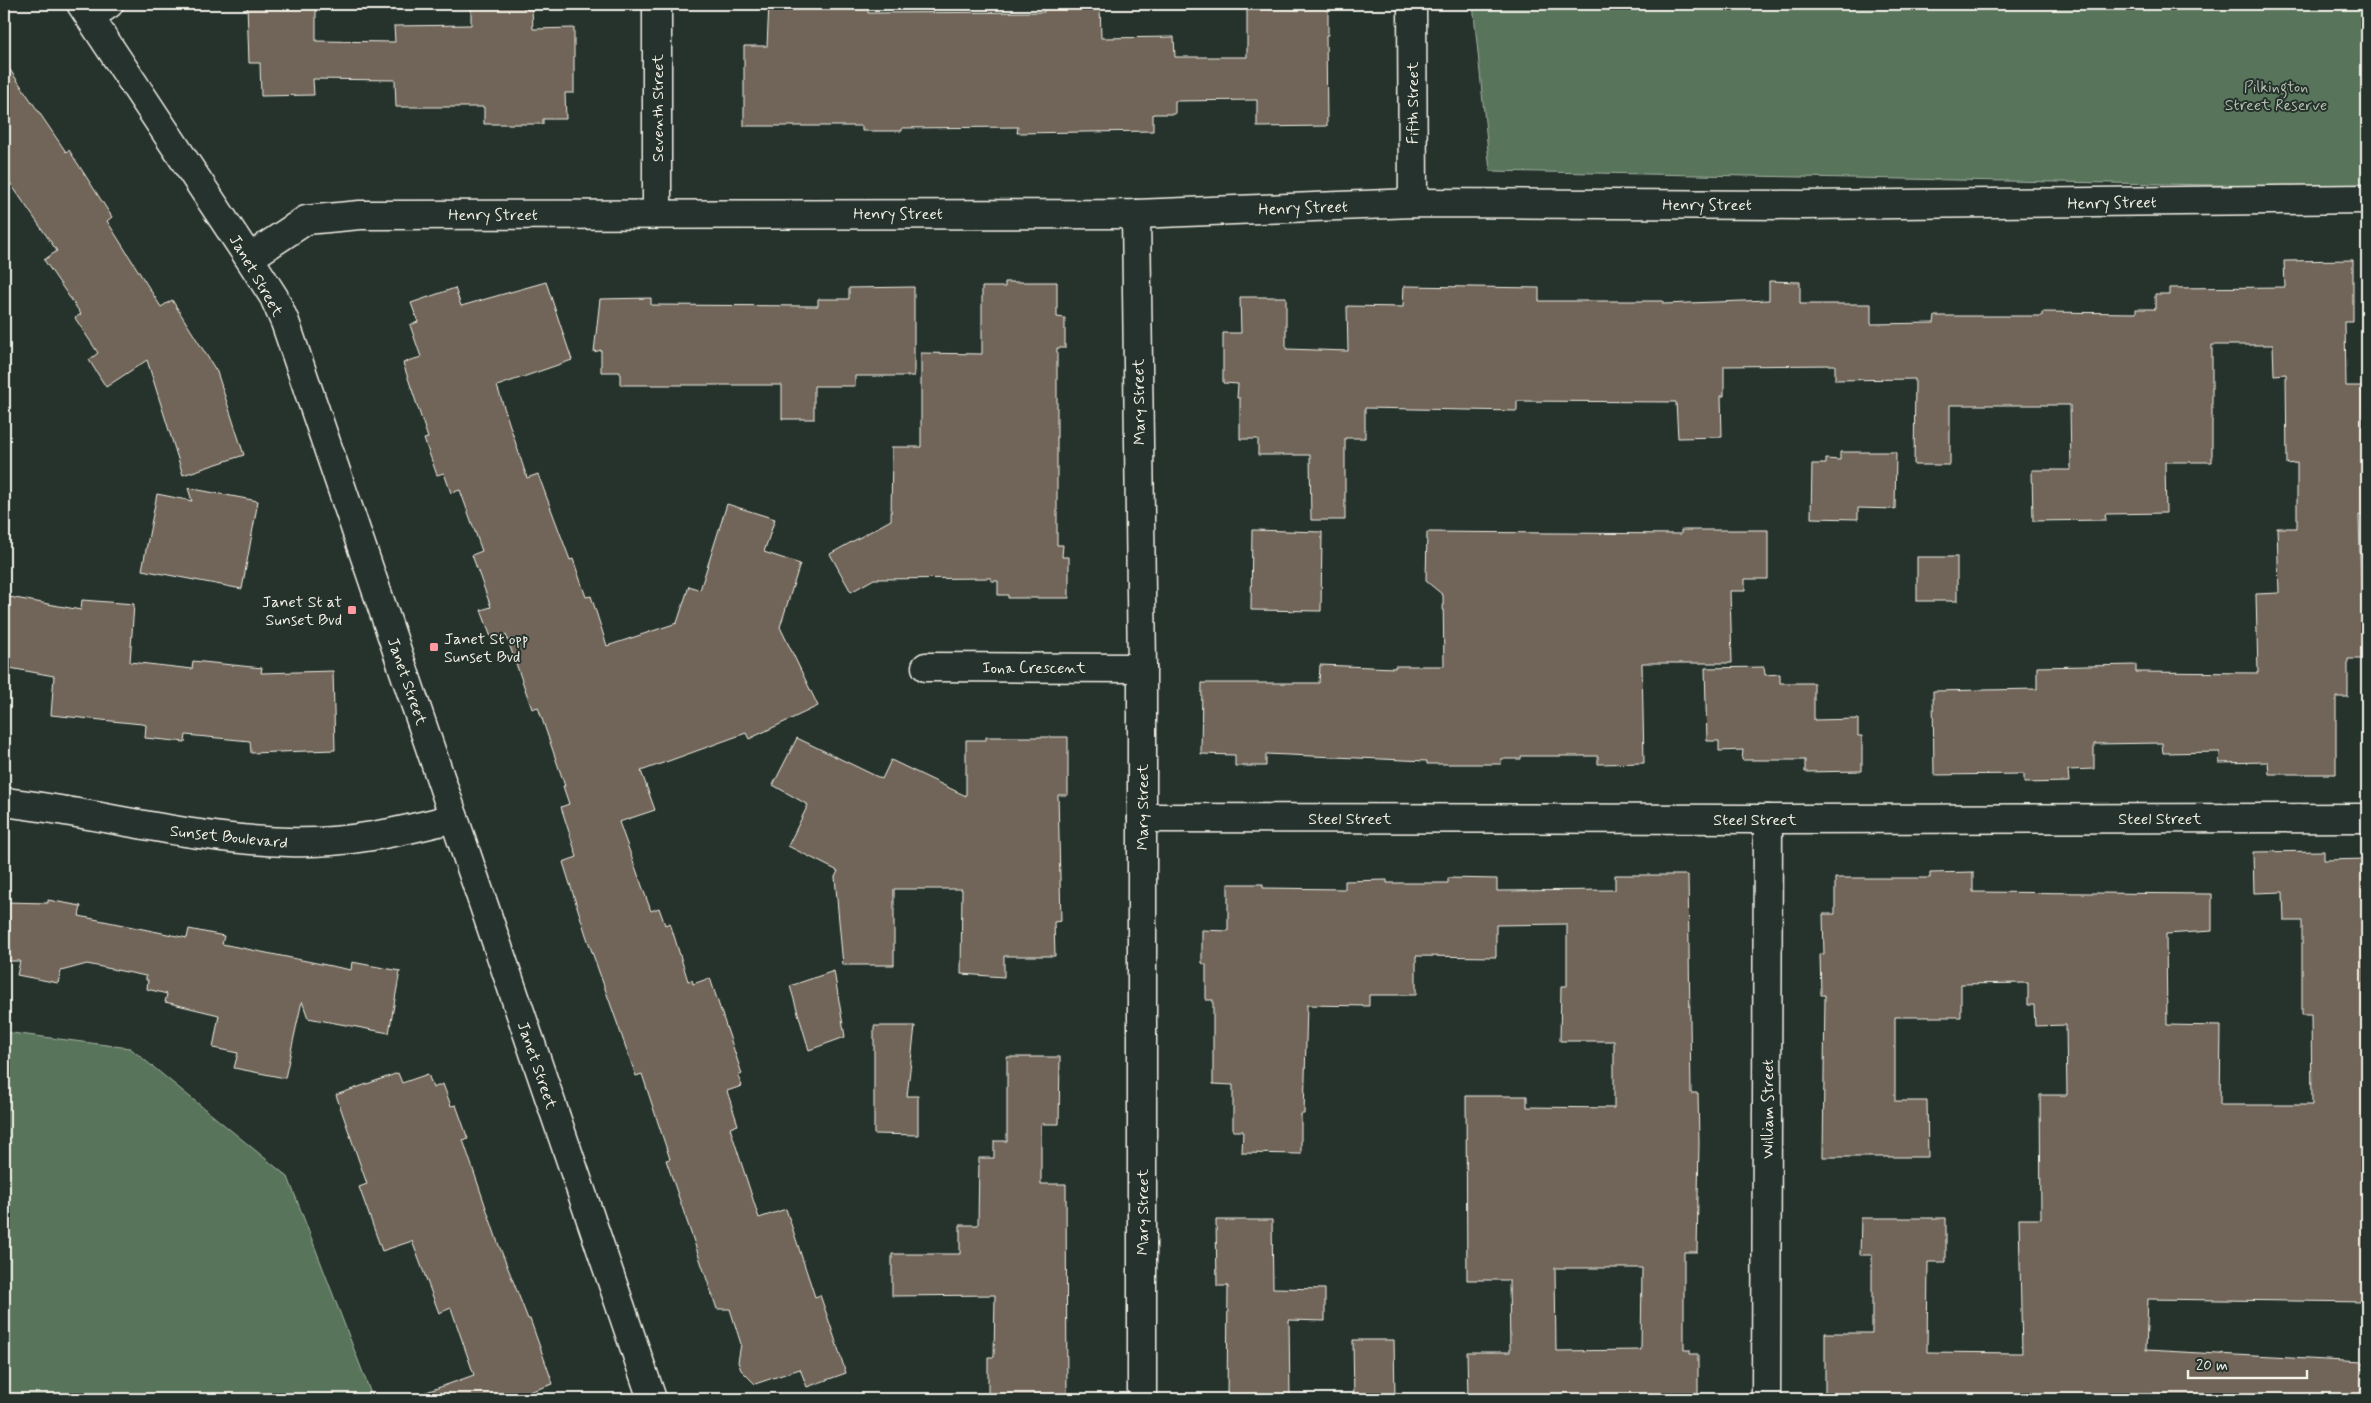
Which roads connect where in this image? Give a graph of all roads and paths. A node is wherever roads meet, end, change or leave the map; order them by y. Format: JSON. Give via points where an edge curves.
{"nodes":[{"id":1,"x":657,"y":4,"type":"edge"},
{"id":2,"x":1412,"y":4,"type":"edge"},
{"id":3,"x":93,"y":8,"type":"edge"},
{"id":4,"x":2367,"y":199,"type":"edge"},
{"id":5,"x":1412,"y":203,"type":"junction"},
{"id":6,"x":657,"y":213,"type":"junction"},
{"id":7,"x":1136,"y":214,"type":"junction"},
{"id":8,"x":249,"y":258,"type":"junction"},
{"id":9,"x":926,"y":667,"type":"dead end"},
{"id":10,"x":1142,"y":668,"type":"junction"},
{"id":11,"x":4,"y":802,"type":"edge"},
{"id":12,"x":454,"y":818,"type":"junction"},
{"id":13,"x":1142,"y":818,"type":"junction"},
{"id":14,"x":2367,"y":818,"type":"edge"},
{"id":15,"x":1768,"y":820,"type":"junction"},
{"id":16,"x":652,"y":1399,"type":"edge"},
{"id":17,"x":1142,"y":1399,"type":"edge"},
{"id":18,"x":1766,"y":1399,"type":"edge"}],
"edges":[{"from":1,"to":6,"type":"street","name":"Seventh Street"},
{"from":2,"to":5,"type":"street","name":"Fifth Street"},
{"from":3,"to":8,"type":"street","name":"Janet Street"},
{"from":4,"to":5,"type":"street","name":"Henry Street","via":[[1804,205]]},
{"from":5,"to":7,"type":"street","name":"Henry Street"},
{"from":6,"to":7,"type":"street","name":"Henry Street"},
{"from":6,"to":8,"type":"street","name":"Henry Street","via":[[331,216],[306,220]]},
{"from":7,"to":10,"type":"street","name":"Mary Street"},
{"from":8,"to":12,"type":"street","name":"Janet Street","via":[[274,297],[303,372]]},
{"from":9,"to":10,"type":"street","name":"Iona Crescent"},
{"from":10,"to":13,"type":"street","name":"Mary Street"},
{"from":11,"to":12,"type":"street","name":"Sunset Boulevard","via":[[188,833],[291,843],[387,834]]},
{"from":12,"to":16,"type":"street","name":"Janet Street"},
{"from":13,"to":15,"type":"street","name":"Steel Street"},
{"from":13,"to":17,"type":"street","name":"Mary Street"},
{"from":14,"to":15,"type":"street","name":"Steel Street"},
{"from":15,"to":18,"type":"street","name":"William Street"}]}
